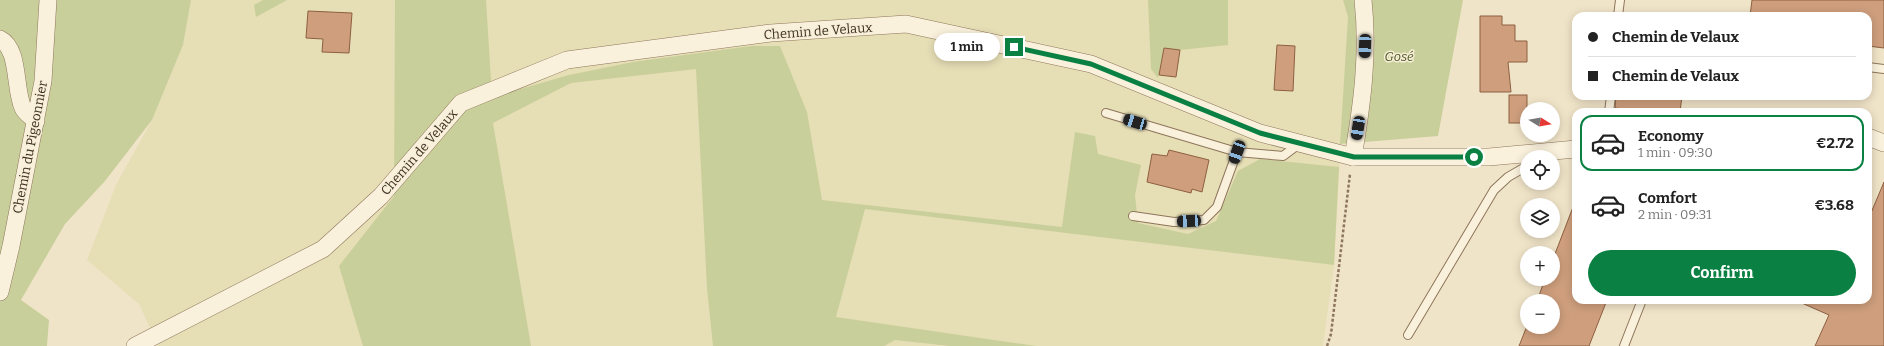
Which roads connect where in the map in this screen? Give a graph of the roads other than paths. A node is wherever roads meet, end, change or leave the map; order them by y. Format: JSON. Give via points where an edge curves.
{"nodes":[{"id":1,"x":48,"y":0,"type":"edge"},
{"id":2,"x":1363,"y":0,"type":"edge"},
{"id":3,"x":1620,"y":0,"type":"edge"},
{"id":4,"x":1618,"y":12,"type":"edge"},
{"id":5,"x":0,"y":39,"type":"edge"},
{"id":6,"x":1872,"y":68,"type":"edge"},
{"id":7,"x":1884,"y":69,"type":"edge"},
{"id":8,"x":1106,"y":113,"type":"dead end"},
{"id":9,"x":36,"y":121,"type":"junction"},
{"id":10,"x":1872,"y":139,"type":"edge"},
{"id":11,"x":1300,"y":143,"type":"junction"},
{"id":12,"x":1884,"y":143,"type":"edge"},
{"id":13,"x":1572,"y":150,"type":"edge"},
{"id":14,"x":1237,"y":152,"type":"junction"},
{"id":15,"x":1560,"y":152,"type":"edge"},
{"id":16,"x":1520,"y":156,"type":"edge"},
{"id":17,"x":1354,"y":157,"type":"junction"},
{"id":18,"x":1520,"y":170,"type":"edge"},
{"id":19,"x":1133,"y":216,"type":"dead end"},
{"id":20,"x":0,"y":292,"type":"edge"},
{"id":21,"x":1640,"y":304,"type":"edge"},
{"id":22,"x":1408,"y":335,"type":"dead end"},
{"id":23,"x":135,"y":346,"type":"edge"},
{"id":24,"x":1624,"y":346,"type":"edge"}],
"edges":[{"from":1,"to":9,"type":"street","name":"Chemin du Pigeonnier","via":[[44,81]]},
{"from":2,"to":17,"type":"street","via":[[1363,99]]},
{"from":3,"to":4,"type":"lane"},
{"from":5,"to":9,"type":"street","via":[[5,41],[12,54],[23,108]]},
{"from":6,"to":7,"type":"lane"},
{"from":8,"to":14,"type":"lane"},
{"from":9,"to":20,"type":"street","name":"Chemin du Pigeonnier"},
{"from":10,"to":12,"type":"street"},
{"from":11,"to":14,"type":"lane","via":[[1283,156]]},
{"from":11,"to":17,"type":"street","name":"Chemin de Velaux"},
{"from":11,"to":23,"type":"street","name":"Chemin de Velaux","via":[[1260,133],[1091,64],[906,24],[771,33],[567,60],[461,103],[381,196],[323,249]]},
{"from":13,"to":15,"type":"street","name":"Chemin de Velaux"},
{"from":14,"to":19,"type":"lane","via":[[1217,207],[1204,220],[1174,222]]},
{"from":16,"to":17,"type":"street","name":"Chemin de Velaux"},
{"from":18,"to":22,"type":"lane","via":[[1494,190]]},
{"from":21,"to":24,"type":"lane"}]}
